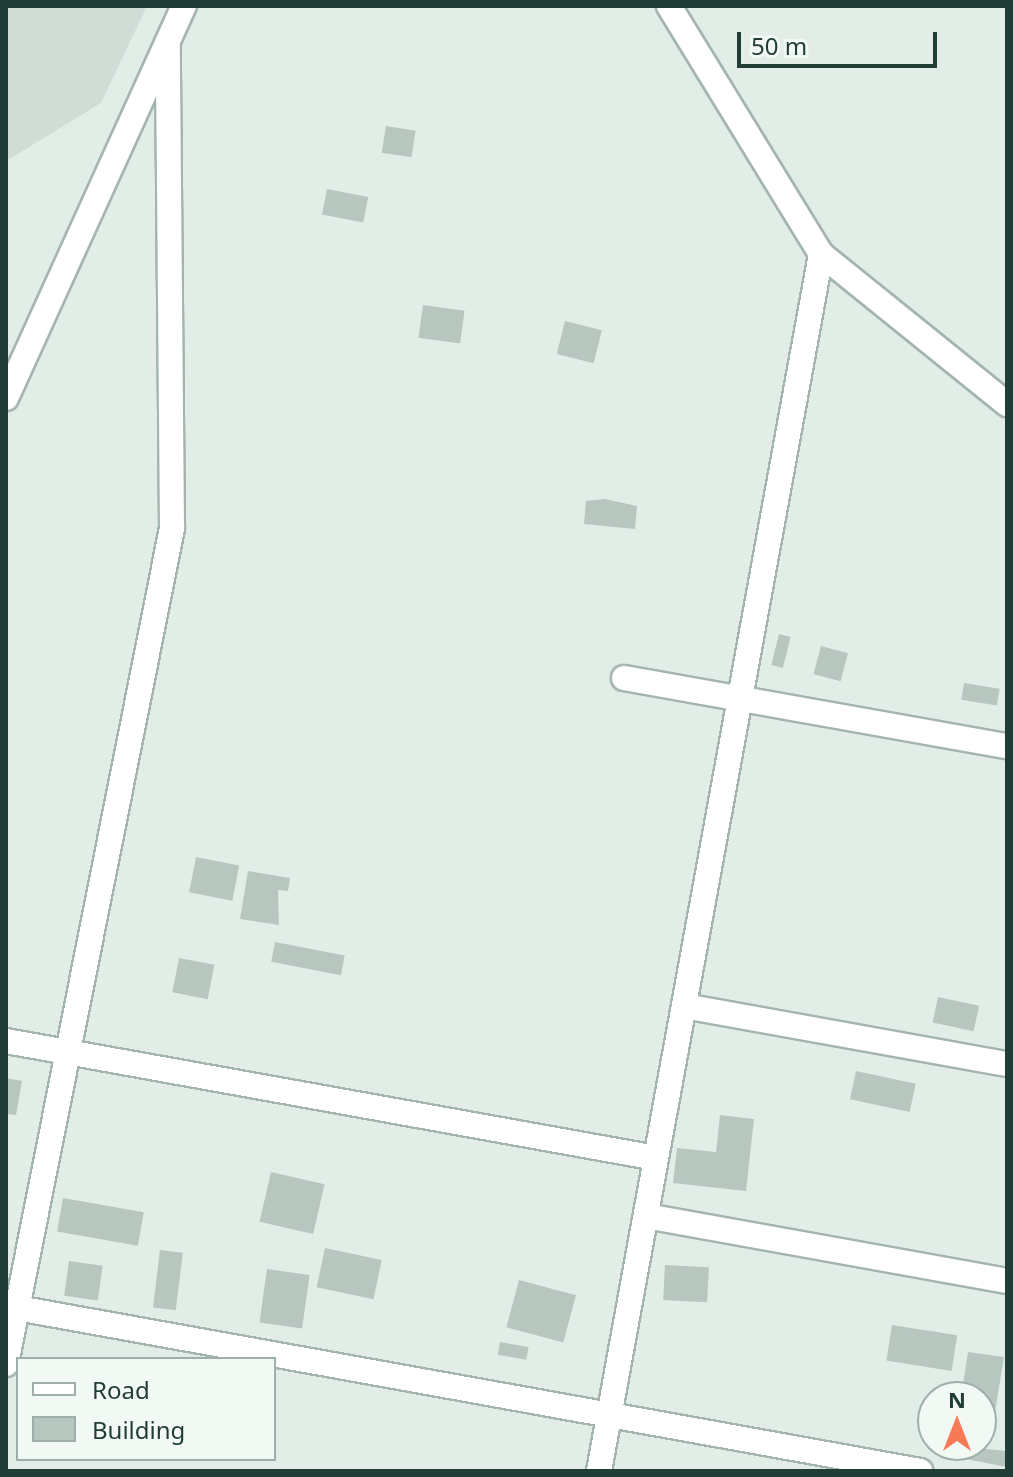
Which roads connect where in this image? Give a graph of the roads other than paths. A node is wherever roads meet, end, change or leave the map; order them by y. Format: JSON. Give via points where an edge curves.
{"nodes":[{"id":1,"x":184,"y":6,"type":"edge"},
{"id":2,"x":669,"y":6,"type":"edge"},
{"id":3,"x":168,"y":43,"type":"junction"},
{"id":4,"x":821,"y":254,"type":"junction"},
{"id":5,"x":6,"y":398,"type":"edge"},
{"id":6,"x":1007,"y":404,"type":"edge"},
{"id":7,"x":624,"y":678,"type":"dead end"},
{"id":8,"x":740,"y":698,"type":"junction"},
{"id":9,"x":1007,"y":746,"type":"edge"},
{"id":10,"x":684,"y":1006,"type":"junction"},
{"id":11,"x":6,"y":1041,"type":"edge"},
{"id":12,"x":68,"y":1053,"type":"junction"},
{"id":13,"x":1007,"y":1064,"type":"edge"},
{"id":14,"x":656,"y":1158,"type":"junction"},
{"id":15,"x":646,"y":1216,"type":"junction"},
{"id":16,"x":1007,"y":1281,"type":"edge"},
{"id":17,"x":11,"y":1307,"type":"edge"},
{"id":18,"x":6,"y":1364,"type":"edge"},
{"id":19,"x":609,"y":1415,"type":"junction"},
{"id":20,"x":599,"y":1471,"type":"edge"},
{"id":21,"x":920,"y":1471,"type":"edge"}],
"edges":[{"from":1,"to":3,"type":"street"},
{"from":2,"to":4,"type":"street"},
{"from":3,"to":5,"type":"street"},
{"from":3,"to":12,"type":"street","via":[[172,528]]},
{"from":4,"to":6,"type":"street"},
{"from":4,"to":8,"type":"street"},
{"from":7,"to":8,"type":"street"},
{"from":8,"to":9,"type":"street"},
{"from":8,"to":10,"type":"street"},
{"from":10,"to":13,"type":"street"},
{"from":10,"to":14,"type":"street"},
{"from":11,"to":12,"type":"street"},
{"from":12,"to":14,"type":"street"},
{"from":12,"to":17,"type":"street"},
{"from":14,"to":15,"type":"street"},
{"from":15,"to":16,"type":"street"},
{"from":15,"to":19,"type":"street"},
{"from":17,"to":18,"type":"street"},
{"from":17,"to":19,"type":"street"},
{"from":19,"to":20,"type":"street"},
{"from":19,"to":21,"type":"street"}]}
